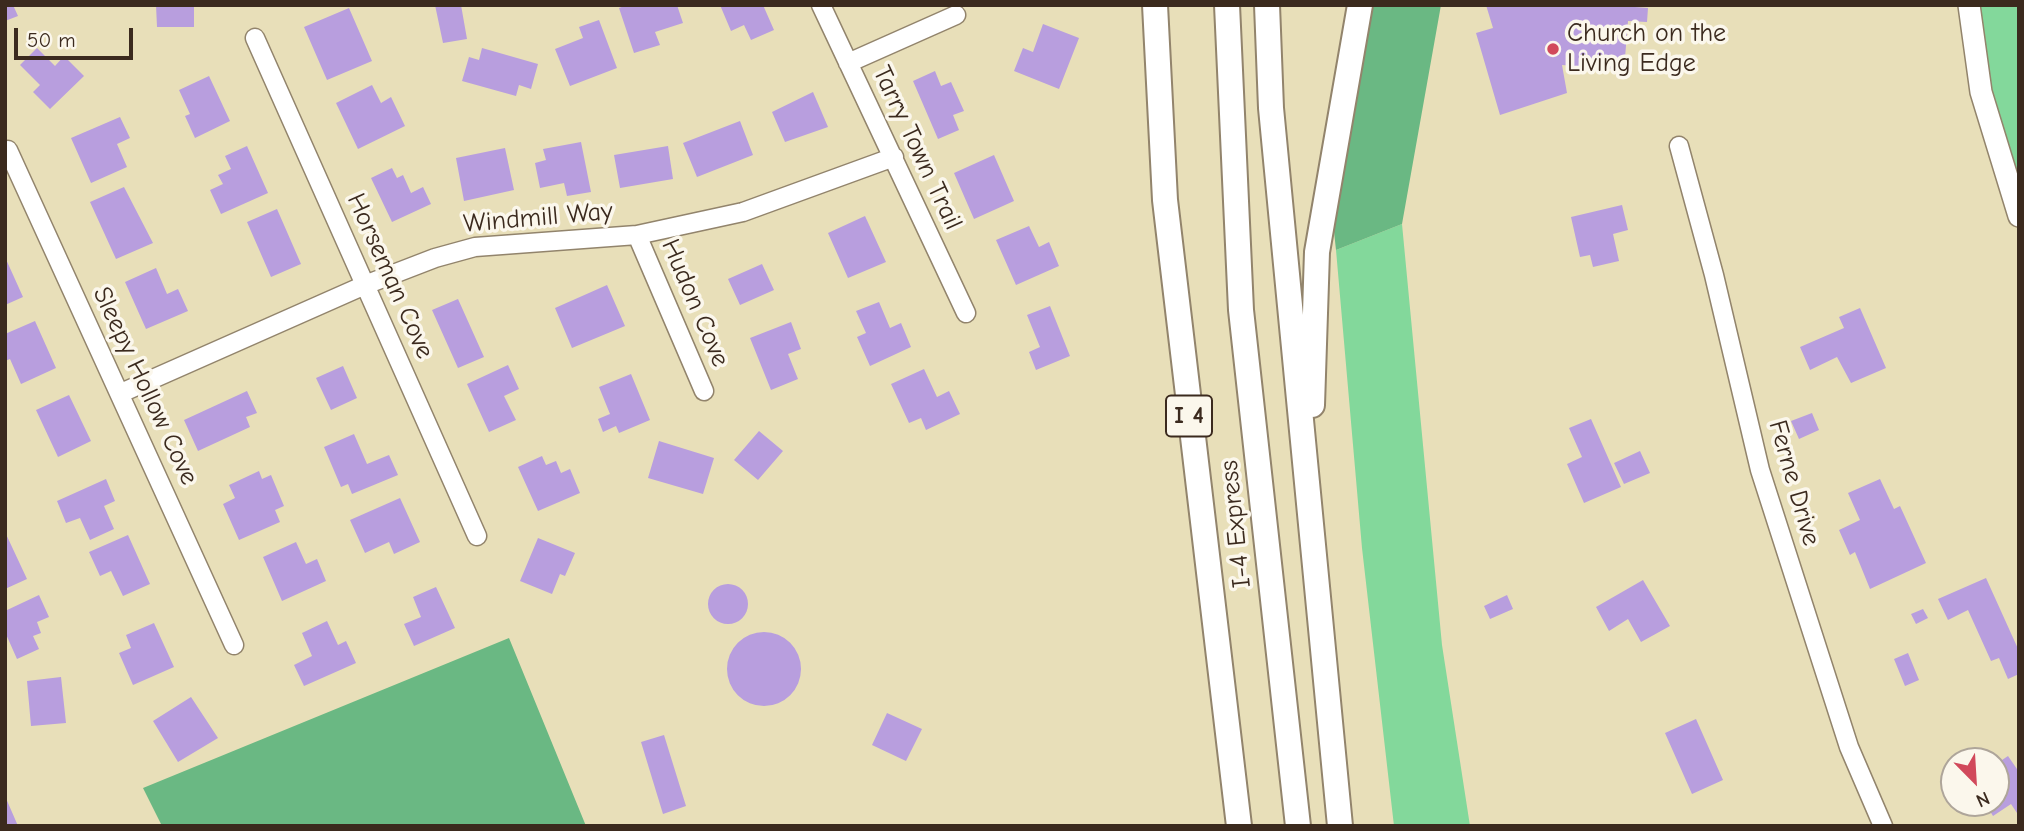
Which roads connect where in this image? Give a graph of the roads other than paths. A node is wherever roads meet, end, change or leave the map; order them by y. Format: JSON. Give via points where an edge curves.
{"nodes":[{"id":1,"x":821,"y":5,"type":"edge"},
{"id":2,"x":1155,"y":5,"type":"edge"},
{"id":3,"x":1227,"y":5,"type":"edge"},
{"id":4,"x":1268,"y":5,"type":"edge"},
{"id":5,"x":1360,"y":5,"type":"edge"},
{"id":6,"x":1969,"y":5,"type":"edge"},
{"id":7,"x":956,"y":15,"type":"dead end"},
{"id":8,"x":255,"y":38,"type":"dead end"},
{"id":9,"x":848,"y":63,"type":"junction"},
{"id":10,"x":1679,"y":146,"type":"dead end"},
{"id":11,"x":8,"y":150,"type":"dead end"},
{"id":12,"x":894,"y":157,"type":"junction"},
{"id":13,"x":2019,"y":216,"type":"edge"},
{"id":14,"x":637,"y":235,"type":"junction"},
{"id":15,"x":365,"y":285,"type":"junction"},
{"id":16,"x":966,"y":313,"type":"dead end"},
{"id":17,"x":704,"y":391,"type":"dead end"},
{"id":18,"x":121,"y":393,"type":"junction"},
{"id":19,"x":477,"y":536,"type":"dead end"},
{"id":20,"x":234,"y":645,"type":"dead end"},
{"id":21,"x":1322,"y":649,"type":"junction"},
{"id":22,"x":1239,"y":826,"type":"edge"},
{"id":23,"x":1298,"y":826,"type":"edge"},
{"id":24,"x":1340,"y":826,"type":"edge"},
{"id":25,"x":1883,"y":826,"type":"edge"}],
"edges":[{"from":1,"to":9,"type":"street","name":"Tarry Town Trail"},
{"from":2,"to":22,"type":"highway","number":"I 4","via":[[1165,200]]},
{"from":3,"to":23,"type":"highway","name":"I-4 Express","via":[[1241,310]]},
{"from":4,"to":21,"type":"highway","via":[[1270,108]]},
{"from":5,"to":21,"type":"highway","via":[[1317,252],[1312,417],[1330,597]]},
{"from":6,"to":13,"type":"main road","via":[[1981,92]]},
{"from":7,"to":9,"type":"street"},
{"from":8,"to":15,"type":"street","name":"Horseman Cove"},
{"from":9,"to":12,"type":"street","name":"Tarry Town Trail"},
{"from":10,"to":25,"type":"street","name":"Ferne Drive","via":[[1760,470],[1849,747]]},
{"from":11,"to":18,"type":"street","name":"Sleepy Hollow Cove"},
{"from":12,"to":14,"type":"street","name":"Windmill Way","via":[[743,212]]},
{"from":12,"to":16,"type":"street","name":"Tarry Town Trail"},
{"from":14,"to":15,"type":"street","name":"Windmill Way","via":[[475,247]]},
{"from":14,"to":17,"type":"street","name":"Hudon Cove"},
{"from":15,"to":18,"type":"street","name":"Windmill Way"},
{"from":15,"to":19,"type":"street","name":"Horseman Cove"},
{"from":18,"to":20,"type":"street","name":"Sleepy Hollow Cove"},
{"from":21,"to":24,"type":"highway"}]}
